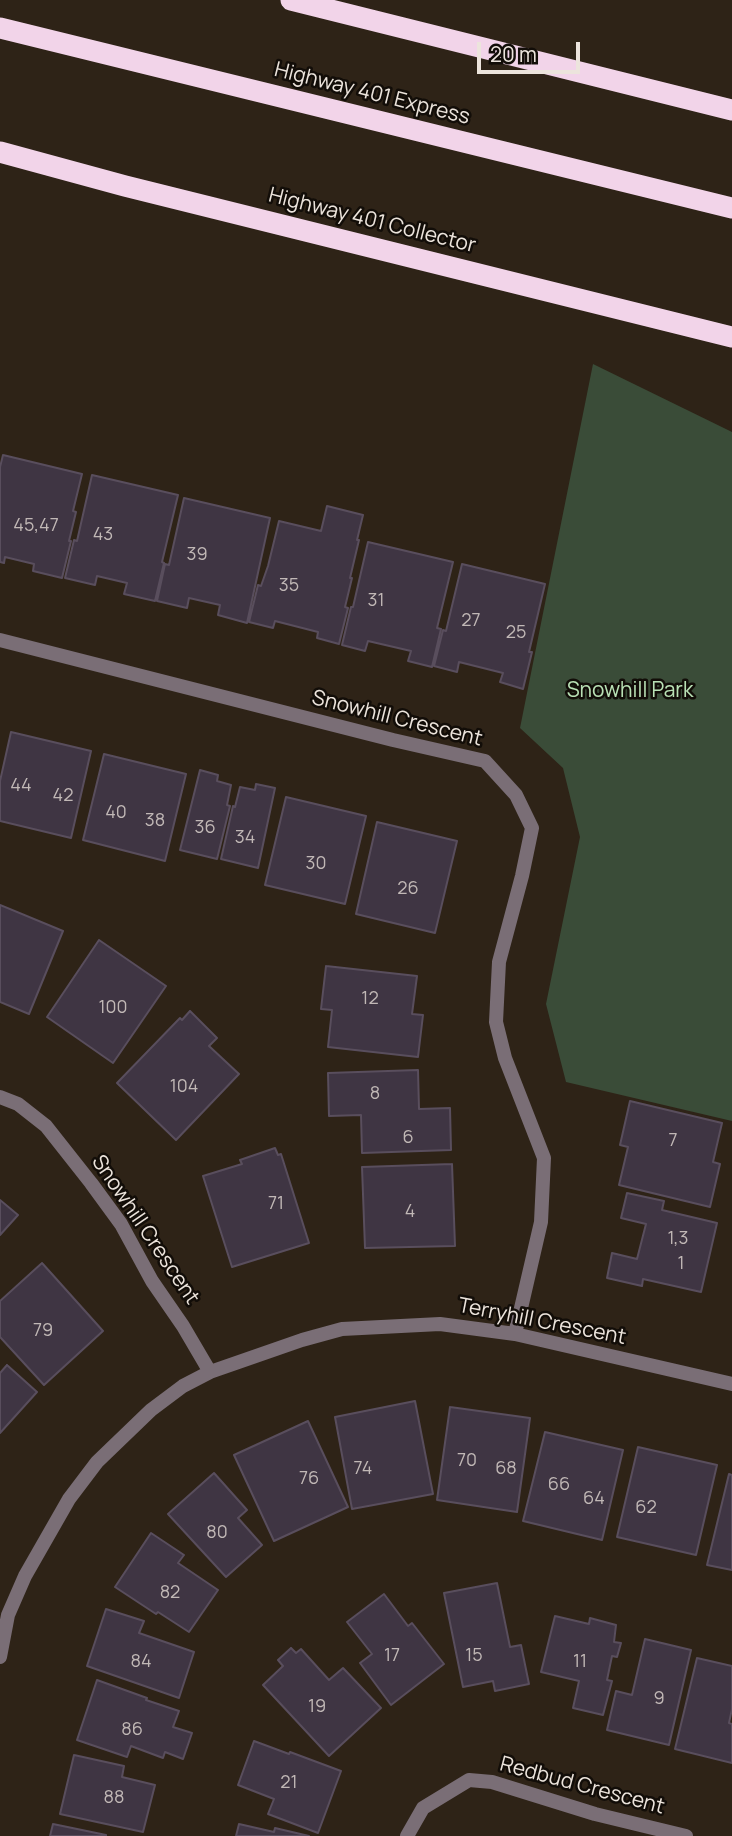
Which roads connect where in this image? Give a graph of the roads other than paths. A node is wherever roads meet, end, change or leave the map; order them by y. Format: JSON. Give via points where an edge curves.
{"nodes":[{"id":1,"x":291,"y":0,"type":"edge"},
{"id":2,"x":0,"y":28,"type":"edge"},
{"id":3,"x":732,"y":110,"type":"edge"},
{"id":4,"x":0,"y":152,"type":"edge"},
{"id":5,"x":0,"y":161,"type":"edge"},
{"id":6,"x":125,"y":186,"type":"junction"},
{"id":7,"x":732,"y":208,"type":"edge"},
{"id":8,"x":732,"y":337,"type":"edge"},
{"id":9,"x":0,"y":640,"type":"edge"},
{"id":10,"x":0,"y":1097,"type":"edge"},
{"id":11,"x":515,"y":1334,"type":"junction"},
{"id":12,"x":210,"y":1372,"type":"junction"},
{"id":13,"x":732,"y":1384,"type":"edge"},
{"id":14,"x":4,"y":1614,"type":"edge"},
{"id":15,"x":0,"y":1657,"type":"edge"},
{"id":16,"x":407,"y":1836,"type":"edge"},
{"id":17,"x":686,"y":1836,"type":"edge"}],
"edges":[{"from":1,"to":3,"type":"highway"},
{"from":2,"to":7,"type":"highway","name":"Highway 401 Express"},
{"from":4,"to":6,"type":"highway","name":"Highway 401 Collector"},
{"from":5,"to":6,"type":"highway"},
{"from":6,"to":8,"type":"highway","name":"Highway 401 Collector"},
{"from":9,"to":11,"type":"street","name":"Snowhill Crescent","via":[[485,761],[516,795],[532,828],[499,962],[496,1022],[544,1158],[541,1222]]},
{"from":10,"to":12,"type":"street","name":"Snowhill Crescent","via":[[18,1104],[46,1126],[91,1183],[121,1224]]},
{"from":11,"to":12,"type":"street","name":"Terryhill Crescent","via":[[440,1324],[342,1329]]},
{"from":11,"to":13,"type":"street","name":"Terryhill Crescent"},
{"from":12,"to":14,"type":"street","name":"Terryhill Crescent","via":[[151,1410],[97,1462],[69,1499]]},
{"from":14,"to":15,"type":"street","name":"Terryhill Crescent"},
{"from":16,"to":17,"type":"street","name":"Redbud Crescent","via":[[423,1808],[469,1780],[492,1782]]}]}
